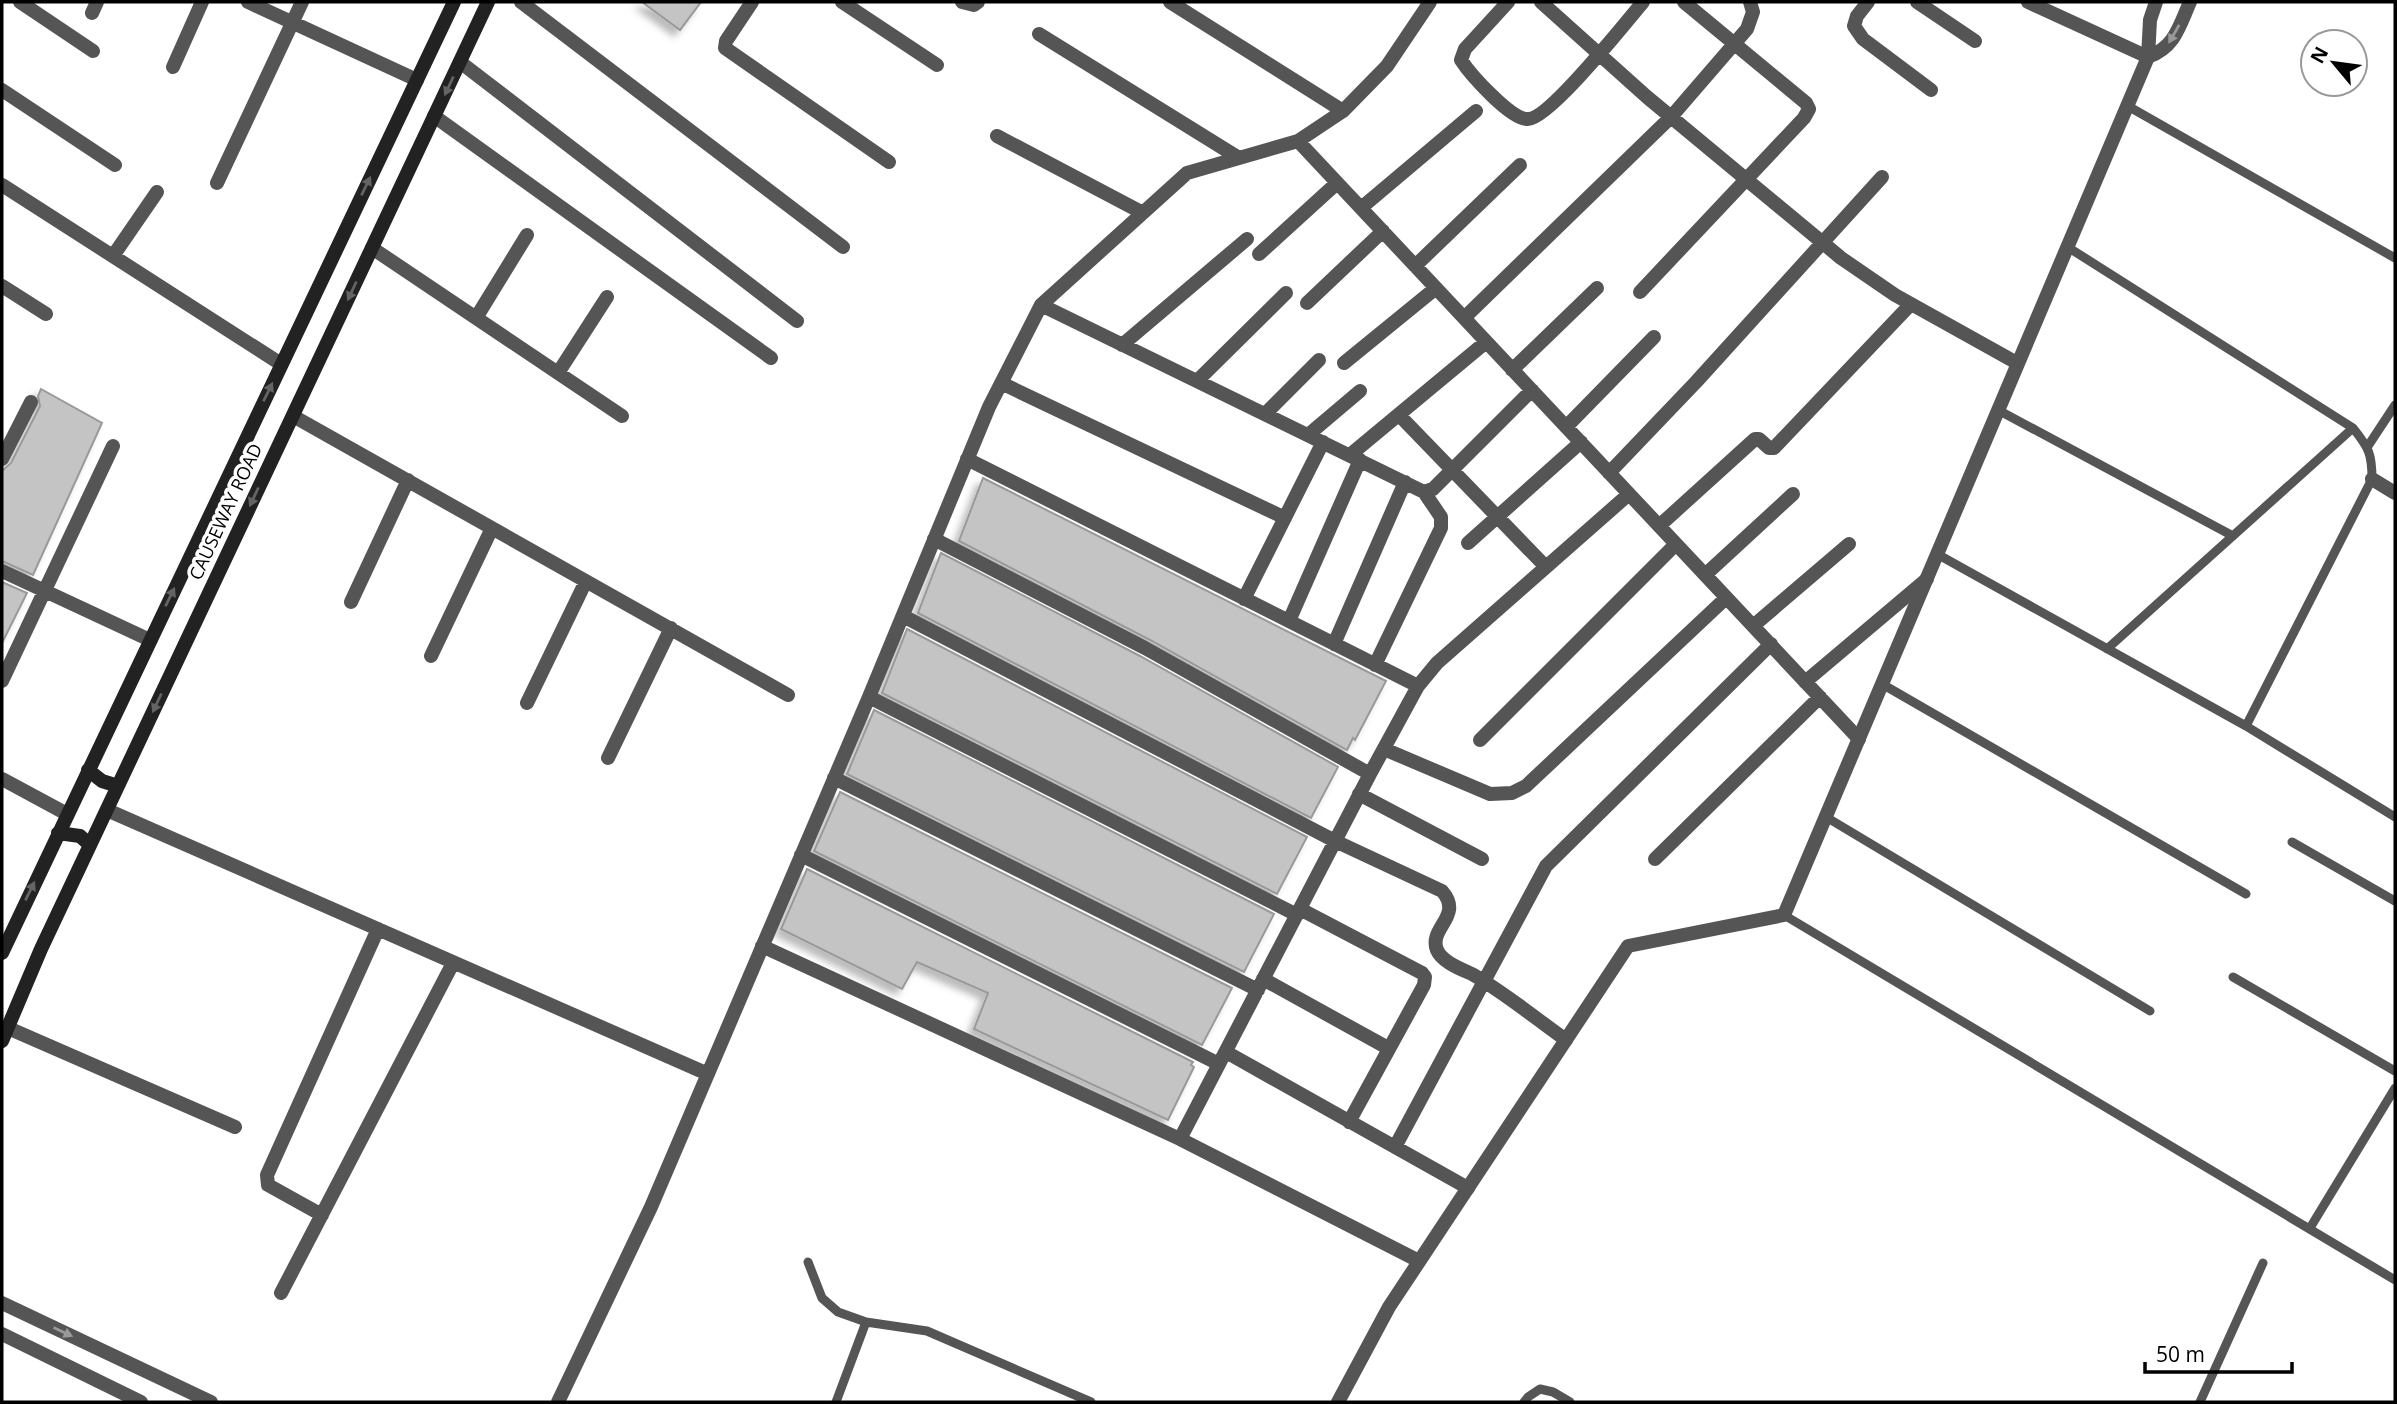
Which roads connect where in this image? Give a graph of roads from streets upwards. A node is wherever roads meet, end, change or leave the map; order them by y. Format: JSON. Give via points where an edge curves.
{"nodes":[{"id":1,"x":20,"y":2,"type":"edge"},
{"id":2,"x":202,"y":2,"type":"edge"},
{"id":3,"x":248,"y":2,"type":"edge"},
{"id":4,"x":302,"y":2,"type":"edge"},
{"id":5,"x":454,"y":2,"type":"edge"},
{"id":6,"x":488,"y":2,"type":"edge"},
{"id":7,"x":521,"y":2,"type":"edge"},
{"id":8,"x":752,"y":2,"type":"edge"},
{"id":9,"x":842,"y":2,"type":"edge"},
{"id":10,"x":962,"y":2,"type":"edge"},
{"id":11,"x":978,"y":2,"type":"edge"},
{"id":12,"x":1170,"y":2,"type":"edge"},
{"id":13,"x":1430,"y":2,"type":"edge"},
{"id":14,"x":1508,"y":2,"type":"edge"},
{"id":15,"x":1541,"y":2,"type":"edge"},
{"id":16,"x":1643,"y":2,"type":"edge"},
{"id":17,"x":1684,"y":2,"type":"edge"},
{"id":18,"x":1750,"y":2,"type":"edge"},
{"id":19,"x":1868,"y":2,"type":"edge"},
{"id":20,"x":1917,"y":2,"type":"edge"},
{"id":21,"x":2028,"y":2,"type":"edge"},
{"id":22,"x":2155,"y":2,"type":"edge"},
{"id":23,"x":2190,"y":2,"type":"edge"},
{"id":24,"x":292,"y":22,"type":"junction"},
{"id":25,"x":1039,"y":34,"type":"dead end"},
{"id":26,"x":1975,"y":41,"type":"dead end"},
{"id":27,"x":1734,"y":44,"type":"junction"},
{"id":28,"x":93,"y":51,"type":"dead end"},
{"id":29,"x":1600,"y":55,"type":"junction"},
{"id":30,"x":2148,"y":57,"type":"junction"},
{"id":31,"x":460,"y":62,"type":"junction"},
{"id":32,"x":937,"y":65,"type":"dead end"},
{"id":33,"x":173,"y":67,"type":"dead end"},
{"id":34,"x":417,"y":79,"type":"junction"},
{"id":35,"x":2,"y":90,"type":"edge"},
{"id":36,"x":1931,"y":90,"type":"dead end"},
{"id":37,"x":1343,"y":111,"type":"junction"},
{"id":38,"x":1476,"y":111,"type":"dead end"},
{"id":39,"x":435,"y":116,"type":"junction"},
{"id":40,"x":1671,"y":117,"type":"junction"},
{"id":41,"x":997,"y":136,"type":"dead end"},
{"id":42,"x":1298,"y":141,"type":"junction"},
{"id":43,"x":1239,"y":158,"type":"junction"},
{"id":44,"x":889,"y":162,"type":"dead end"},
{"id":45,"x":116,"y":164,"type":"dead end"},
{"id":46,"x":1520,"y":165,"type":"dead end"},
{"id":47,"x":1882,"y":177,"type":"dead end"},
{"id":48,"x":1747,"y":179,"type":"junction"},
{"id":49,"x":217,"y":183,"type":"dead end"},
{"id":50,"x":1337,"y":183,"type":"junction"},
{"id":51,"x":2,"y":185,"type":"edge"},
{"id":52,"x":157,"y":192,"type":"dead end"},
{"id":53,"x":1361,"y":208,"type":"junction"},
{"id":54,"x":1143,"y":213,"type":"junction"},
{"id":55,"x":1382,"y":231,"type":"junction"},
{"id":56,"x":527,"y":235,"type":"dead end"},
{"id":57,"x":1247,"y":239,"type":"dead end"},
{"id":58,"x":1823,"y":243,"type":"junction"},
{"id":59,"x":843,"y":247,"type":"dead end"},
{"id":60,"x":372,"y":248,"type":"junction"},
{"id":61,"x":1259,"y":254,"type":"dead end"},
{"id":62,"x":113,"y":256,"type":"junction"},
{"id":63,"x":1415,"y":266,"type":"junction"},
{"id":64,"x":2,"y":286,"type":"edge"},
{"id":65,"x":1436,"y":288,"type":"junction"},
{"id":66,"x":1597,"y":288,"type":"dead end"},
{"id":67,"x":1640,"y":292,"type":"dead end"},
{"id":68,"x":1286,"y":293,"type":"dead end"},
{"id":69,"x":607,"y":297,"type":"dead end"},
{"id":70,"x":1307,"y":303,"type":"dead end"},
{"id":71,"x":1911,"y":304,"type":"junction"},
{"id":72,"x":1041,"y":305,"type":"junction"},
{"id":73,"x":46,"y":314,"type":"dead end"},
{"id":74,"x":476,"y":318,"type":"junction"},
{"id":75,"x":1464,"y":318,"type":"junction"},
{"id":76,"x":796,"y":321,"type":"dead end"},
{"id":77,"x":1654,"y":337,"type":"dead end"},
{"id":78,"x":1486,"y":342,"type":"junction"},
{"id":79,"x":1122,"y":345,"type":"junction"},
{"id":80,"x":771,"y":358,"type":"dead end"},
{"id":81,"x":1320,"y":360,"type":"dead end"},
{"id":82,"x":1344,"y":363,"type":"dead end"},
{"id":83,"x":2017,"y":363,"type":"junction"},
{"id":84,"x":281,"y":364,"type":"junction"},
{"id":85,"x":1512,"y":370,"type":"junction"},
{"id":86,"x":558,"y":373,"type":"junction"},
{"id":87,"x":1197,"y":381,"type":"junction"},
{"id":88,"x":1001,"y":383,"type":"junction"},
{"id":89,"x":1532,"y":390,"type":"junction"},
{"id":90,"x":1360,"y":391,"type":"dead end"},
{"id":91,"x":31,"y":402,"type":"dead end"},
{"id":92,"x":1265,"y":414,"type":"junction"},
{"id":93,"x":293,"y":415,"type":"junction"},
{"id":94,"x":1399,"y":415,"type":"junction"},
{"id":95,"x":622,"y":416,"type":"dead end"},
{"id":96,"x":1566,"y":427,"type":"junction"},
{"id":97,"x":1308,"y":435,"type":"junction"},
{"id":98,"x":1323,"y":442,"type":"junction"},
{"id":99,"x":1581,"y":442,"type":"junction"},
{"id":100,"x":113,"y":446,"type":"dead end"},
{"id":101,"x":1355,"y":458,"type":"junction"},
{"id":102,"x":2,"y":459,"type":"edge"},
{"id":103,"x":967,"y":459,"type":"junction"},
{"id":104,"x":1452,"y":470,"type":"junction"},
{"id":105,"x":1609,"y":472,"type":"junction"},
{"id":106,"x":2372,"y":479,"type":"road end"},
{"id":107,"x":408,"y":480,"type":"junction"},
{"id":108,"x":1405,"y":482,"type":"junction"},
{"id":109,"x":1424,"y":492,"type":"junction"},
{"id":110,"x":2395,"y":493,"type":"edge"},
{"id":111,"x":1629,"y":494,"type":"junction"},
{"id":112,"x":1793,"y":494,"type":"dead end"},
{"id":113,"x":1497,"y":516,"type":"junction"},
{"id":114,"x":1285,"y":518,"type":"junction"},
{"id":115,"x":1659,"y":526,"type":"junction"},
{"id":116,"x":492,"y":528,"type":"junction"},
{"id":117,"x":934,"y":539,"type":"junction"},
{"id":118,"x":1468,"y":543,"type":"dead end"},
{"id":119,"x":1676,"y":544,"type":"junction"},
{"id":120,"x":1849,"y":544,"type":"dead end"},
{"id":121,"x":1546,"y":567,"type":"junction"},
{"id":122,"x":2,"y":571,"type":"edge"},
{"id":123,"x":1705,"y":575,"type":"junction"},
{"id":124,"x":1927,"y":579,"type":"junction"},
{"id":125,"x":586,"y":580,"type":"junction"},
{"id":126,"x":44,"y":591,"type":"junction"},
{"id":127,"x":1726,"y":598,"type":"junction"},
{"id":128,"x":1244,"y":599,"type":"junction"},
{"id":129,"x":351,"y":602,"type":"dead end"},
{"id":130,"x":902,"y":616,"type":"junction"},
{"id":131,"x":1289,"y":621,"type":"junction"},
{"id":132,"x":1753,"y":626,"type":"junction"},
{"id":133,"x":671,"y":628,"type":"junction"},
{"id":134,"x":150,"y":640,"type":"junction"},
{"id":135,"x":1334,"y":644,"type":"junction"},
{"id":136,"x":1770,"y":644,"type":"junction"},
{"id":137,"x":431,"y":656,"type":"dead end"},
{"id":138,"x":1375,"y":665,"type":"junction"},
{"id":139,"x":2,"y":681,"type":"edge"},
{"id":140,"x":1805,"y":682,"type":"junction"},
{"id":141,"x":1418,"y":687,"type":"junction"},
{"id":142,"x":788,"y":695,"type":"dead end"},
{"id":143,"x":869,"y":697,"type":"junction"},
{"id":144,"x":1820,"y":697,"type":"junction"},
{"id":145,"x":527,"y":703,"type":"dead end"},
{"id":146,"x":1859,"y":739,"type":"junction"},
{"id":147,"x":1480,"y":740,"type":"dead end"},
{"id":148,"x":1384,"y":749,"type":"junction"},
{"id":149,"x":608,"y":758,"type":"dead end"},
{"id":150,"x":88,"y":770,"type":"junction"},
{"id":151,"x":1370,"y":774,"type":"junction"},
{"id":152,"x":834,"y":778,"type":"junction"},
{"id":153,"x":2,"y":779,"type":"edge"},
{"id":154,"x":118,"y":786,"type":"junction"},
{"id":155,"x":1359,"y":794,"type":"junction"},
{"id":156,"x":107,"y":810,"type":"junction"},
{"id":157,"x":67,"y":814,"type":"junction"},
{"id":158,"x":58,"y":832,"type":"junction"},
{"id":159,"x":1335,"y":841,"type":"junction"},
{"id":160,"x":90,"y":845,"type":"junction"},
{"id":161,"x":802,"y":855,"type":"junction"},
{"id":162,"x":1482,"y":859,"type":"dead end"},
{"id":163,"x":1656,"y":859,"type":"dead end"},
{"id":164,"x":1298,"y":912,"type":"junction"},
{"id":165,"x":377,"y":929,"type":"junction"},
{"id":166,"x":762,"y":946,"type":"junction"},
{"id":167,"x":2,"y":953,"type":"edge"},
{"id":168,"x":453,"y":963,"type":"junction"},
{"id":169,"x":1485,"y":982,"type":"junction"},
{"id":170,"x":1260,"y":984,"type":"junction"},
{"id":171,"x":5,"y":1035,"type":"edge"},
{"id":172,"x":1566,"y":1040,"type":"junction"},
{"id":173,"x":1388,"y":1048,"type":"junction"},
{"id":174,"x":1222,"y":1058,"type":"junction"},
{"id":175,"x":708,"y":1074,"type":"junction"},
{"id":176,"x":1349,"y":1122,"type":"junction"},
{"id":177,"x":236,"y":1127,"type":"dead end"},
{"id":178,"x":1181,"y":1139,"type":"junction"},
{"id":179,"x":1395,"y":1147,"type":"junction"},
{"id":180,"x":1468,"y":1188,"type":"junction"},
{"id":181,"x":322,"y":1215,"type":"junction"},
{"id":182,"x":1419,"y":1261,"type":"junction"},
{"id":183,"x":281,"y":1293,"type":"dead end"},
{"id":184,"x":2,"y":1303,"type":"edge"},
{"id":185,"x":2,"y":1334,"type":"edge"},
{"id":186,"x":141,"y":1402,"type":"edge"},
{"id":187,"x":211,"y":1402,"type":"edge"},
{"id":188,"x":558,"y":1402,"type":"edge"},
{"id":189,"x":1338,"y":1402,"type":"edge"}],
"edges":[{"from":1,"to":28,"type":"street"},
{"from":2,"to":33,"type":"street"},
{"from":3,"to":24,"type":"street"},
{"from":4,"to":24,"type":"street"},
{"from":5,"to":34,"type":"main road","name":"CAUSEWAY ROAD"},
{"from":6,"to":31,"type":"main road","name":"CAUSEWAY ROAD"},
{"from":7,"to":59,"type":"street"},
{"from":8,"to":44,"type":"street","via":[[725,48]]},
{"from":9,"to":32,"type":"street"},
{"from":10,"to":11,"type":"street"},
{"from":12,"to":37,"type":"street"},
{"from":13,"to":37,"type":"street","via":[[1387,66]]},
{"from":14,"to":29,"type":"street","via":[[1465,49],[1461,60],[1514,114],[1527,120],[1535,117]]},
{"from":15,"to":29,"type":"street"},
{"from":16,"to":29,"type":"street"},
{"from":17,"to":27,"type":"street"},
{"from":18,"to":27,"type":"street","via":[[1751,21]]},
{"from":19,"to":36,"type":"street","via":[[1854,26],[1863,39]]},
{"from":20,"to":26,"type":"street"},
{"from":21,"to":30,"type":"street"},
{"from":22,"to":30,"type":"street"},
{"from":23,"to":30,"type":"street","one_way":true,"via":[[2174,37],[2163,51]]},
{"from":24,"to":34,"type":"street"},
{"from":24,"to":49,"type":"street"},
{"from":25,"to":43,"type":"street"},
{"from":27,"to":40,"type":"street"},
{"from":27,"to":48,"type":"street","via":[[1809,109]]},
{"from":29,"to":40,"type":"street"},
{"from":30,"to":83,"type":"street"},
{"from":31,"to":39,"type":"main road","name":"CAUSEWAY ROAD","one_way":true},
{"from":31,"to":76,"type":"street"},
{"from":84,"to":34,"type":"main road","name":"CAUSEWAY ROAD","one_way":true},
{"from":35,"to":45,"type":"street"},
{"from":37,"to":42,"type":"street"},
{"from":38,"to":53,"type":"street"},
{"from":39,"to":60,"type":"main road","name":"CAUSEWAY ROAD"},
{"from":39,"to":80,"type":"street"},
{"from":40,"to":48,"type":"street"},
{"from":40,"to":75,"type":"street"},
{"from":41,"to":54,"type":"street"},
{"from":42,"to":43,"type":"street"},
{"from":42,"to":50,"type":"street"},
{"from":43,"to":54,"type":"street","via":[[1187,173]]},
{"from":46,"to":63,"type":"street"},
{"from":47,"to":58,"type":"street"},
{"from":48,"to":58,"type":"street"},
{"from":48,"to":67,"type":"street"},
{"from":50,"to":53,"type":"street"},
{"from":50,"to":61,"type":"street"},
{"from":51,"to":62,"type":"street"},
{"from":52,"to":62,"type":"street"},
{"from":53,"to":55,"type":"street"},
{"from":54,"to":72,"type":"street"},
{"from":55,"to":63,"type":"street"},
{"from":55,"to":70,"type":"street"},
{"from":56,"to":74,"type":"street"},
{"from":57,"to":79,"type":"street"},
{"from":58,"to":71,"type":"street"},
{"from":58,"to":105,"type":"street"},
{"from":60,"to":74,"type":"street"},
{"from":60,"to":93,"type":"main road","name":"CAUSEWAY ROAD","one_way":true},
{"from":62,"to":84,"type":"street"},
{"from":63,"to":65,"type":"street"},
{"from":64,"to":73,"type":"street"},
{"from":65,"to":75,"type":"street"},
{"from":65,"to":82,"type":"street"},
{"from":66,"to":85,"type":"street"},
{"from":68,"to":87,"type":"street"},
{"from":69,"to":86,"type":"street"},
{"from":71,"to":83,"type":"street"},
{"from":71,"to":115,"type":"street","via":[[1774,448],[1755,439]]},
{"from":72,"to":79,"type":"street"},
{"from":72,"to":88,"type":"street"},
{"from":74,"to":86,"type":"street"},
{"from":75,"to":78,"type":"street"},
{"from":77,"to":96,"type":"street"},
{"from":78,"to":85,"type":"street"},
{"from":78,"to":94,"type":"street"},
{"from":79,"to":87,"type":"street"},
{"from":81,"to":92,"type":"street"},
{"from":83,"to":124,"type":"street"},
{"from":134,"to":84,"type":"main road","name":"CAUSEWAY ROAD","one_way":true},
{"from":85,"to":89,"type":"street"},
{"from":86,"to":95,"type":"street"},
{"from":87,"to":92,"type":"street"},
{"from":88,"to":103,"type":"street"},
{"from":88,"to":114,"type":"street"},
{"from":89,"to":96,"type":"street"},
{"from":89,"to":104,"type":"street"},
{"from":90,"to":97,"type":"street"},
{"from":91,"to":102,"type":"street"},
{"from":92,"to":97,"type":"street"},
{"from":93,"to":107,"type":"street"},
{"from":93,"to":154,"type":"main road","name":"CAUSEWAY ROAD","one_way":true},
{"from":94,"to":101,"type":"street"},
{"from":94,"to":104,"type":"street"},
{"from":96,"to":99,"type":"street"},
{"from":97,"to":98,"type":"street"},
{"from":98,"to":101,"type":"street"},
{"from":98,"to":114,"type":"street"},
{"from":99,"to":105,"type":"street"},
{"from":99,"to":113,"type":"street"},
{"from":100,"to":126,"type":"street"},
{"from":101,"to":108,"type":"street"},
{"from":101,"to":131,"type":"street"},
{"from":103,"to":117,"type":"street"},
{"from":103,"to":128,"type":"street"},
{"from":104,"to":109,"type":"street"},
{"from":104,"to":113,"type":"street"},
{"from":105,"to":111,"type":"street"},
{"from":106,"to":110,"type":"street"},
{"from":107,"to":116,"type":"street"},
{"from":107,"to":129,"type":"street"},
{"from":108,"to":109,"type":"street"},
{"from":108,"to":135,"type":"street"},
{"from":109,"to":138,"type":"street","via":[[1441,517],[1441,528]]},
{"from":111,"to":115,"type":"street"},
{"from":111,"to":121,"type":"street"},
{"from":112,"to":123,"type":"street"},
{"from":113,"to":118,"type":"street"},
{"from":113,"to":121,"type":"street"},
{"from":114,"to":128,"type":"street"},
{"from":115,"to":119,"type":"street"},
{"from":116,"to":125,"type":"street"},
{"from":116,"to":137,"type":"street"},
{"from":117,"to":130,"type":"street"},
{"from":117,"to":151,"type":"street","via":[[1145,648]]},
{"from":119,"to":123,"type":"street"},
{"from":119,"to":147,"type":"street"},
{"from":120,"to":132,"type":"street"},
{"from":121,"to":141,"type":"street","via":[[1437,663]]},
{"from":122,"to":126,"type":"street"},
{"from":123,"to":127,"type":"street"},
{"from":124,"to":140,"type":"street"},
{"from":124,"to":146,"type":"street"},
{"from":125,"to":133,"type":"street"},
{"from":125,"to":145,"type":"street"},
{"from":126,"to":134,"type":"street"},
{"from":126,"to":139,"type":"street"},
{"from":127,"to":132,"type":"street"},
{"from":127,"to":148,"type":"street","via":[[1527,786],[1512,793],[1490,794]]},
{"from":128,"to":131,"type":"street"},
{"from":130,"to":143,"type":"street"},
{"from":130,"to":159,"type":"street"},
{"from":131,"to":135,"type":"street"},
{"from":132,"to":136,"type":"street"},
{"from":133,"to":142,"type":"street"},
{"from":133,"to":149,"type":"street"},
{"from":134,"to":150,"type":"main road","name":"CAUSEWAY ROAD"},
{"from":135,"to":138,"type":"street"},
{"from":136,"to":140,"type":"street"},
{"from":136,"to":169,"type":"street","via":[[1546,866]]},
{"from":138,"to":141,"type":"street"},
{"from":140,"to":144,"type":"street"},
{"from":141,"to":148,"type":"street"},
{"from":143,"to":152,"type":"street"},
{"from":143,"to":164,"type":"street"},
{"from":144,"to":146,"type":"street"},
{"from":144,"to":163,"type":"street"},
{"from":146,"to":172,"type":"street","via":[[1784,915],[1628,946]]},
{"from":148,"to":151,"type":"street"},
{"from":150,"to":154,"type":"main road"},
{"from":150,"to":157,"type":"main road","name":"CAUSEWAY ROAD"},
{"from":151,"to":155,"type":"street"},
{"from":152,"to":161,"type":"street"},
{"from":152,"to":170,"type":"street"},
{"from":153,"to":157,"type":"street"},
{"from":154,"to":156,"type":"main road","name":"CAUSEWAY ROAD"},
{"from":155,"to":159,"type":"street"},
{"from":155,"to":162,"type":"street"},
{"from":156,"to":160,"type":"main road","name":"CAUSEWAY ROAD"},
{"from":156,"to":165,"type":"street"},
{"from":157,"to":158,"type":"main road","name":"CAUSEWAY ROAD"},
{"from":158,"to":160,"type":"main road","via":[[80,836]]},
{"from":167,"to":158,"type":"main road","name":"CAUSEWAY ROAD","one_way":true},
{"from":159,"to":164,"type":"street"},
{"from":159,"to":169,"type":"street","via":[[1442,891],[1450,899],[1450,909],[1435,942],[1437,952]]},
{"from":160,"to":171,"type":"main road","name":"CAUSEWAY ROAD"},
{"from":161,"to":166,"type":"street"},
{"from":161,"to":174,"type":"street"},
{"from":164,"to":170,"type":"street"},
{"from":164,"to":173,"type":"street","via":[[1425,977]]},
{"from":165,"to":168,"type":"street"},
{"from":165,"to":181,"type":"street","via":[[267,1175],[268,1185]]},
{"from":166,"to":175,"type":"street"},
{"from":166,"to":178,"type":"street"},
{"from":168,"to":175,"type":"street"},
{"from":168,"to":181,"type":"street"},
{"from":169,"to":172,"type":"street"},
{"from":169,"to":179,"type":"street"},
{"from":170,"to":173,"type":"street"},
{"from":170,"to":174,"type":"street"},
{"from":171,"to":177,"type":"street"},
{"from":172,"to":180,"type":"street"},
{"from":173,"to":176,"type":"street"},
{"from":174,"to":176,"type":"street"},
{"from":174,"to":178,"type":"street"},
{"from":175,"to":188,"type":"street"},
{"from":176,"to":179,"type":"street"},
{"from":178,"to":182,"type":"street"},
{"from":179,"to":180,"type":"street"},
{"from":180,"to":182,"type":"street"},
{"from":181,"to":183,"type":"street"},
{"from":182,"to":189,"type":"street"},
{"from":184,"to":187,"type":"street","one_way":true},
{"from":185,"to":186,"type":"street"}]}
